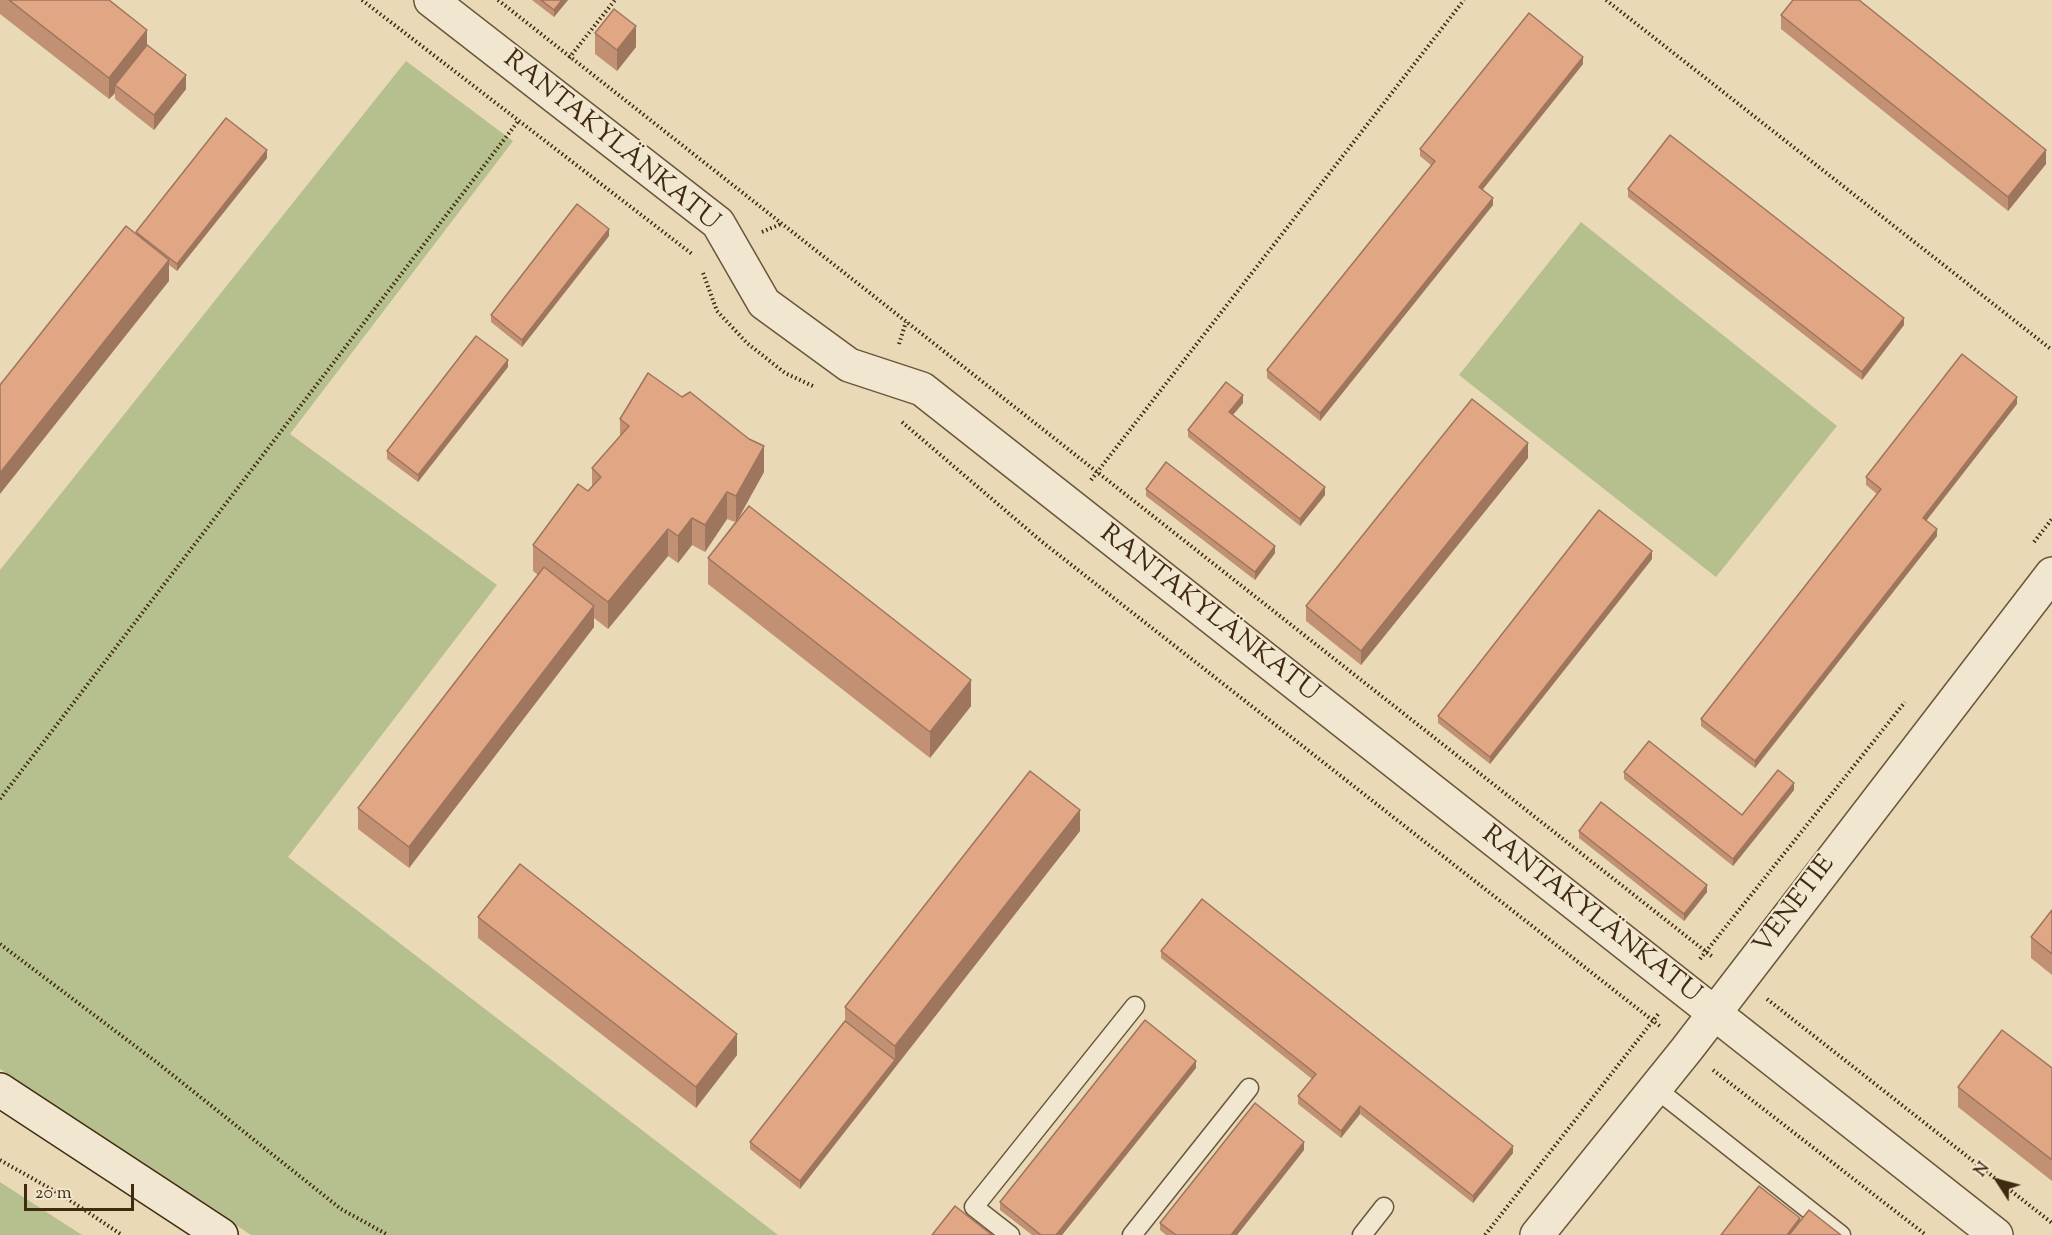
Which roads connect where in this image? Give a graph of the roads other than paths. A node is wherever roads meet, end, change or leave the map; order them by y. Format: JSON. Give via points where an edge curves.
{"nodes":[{"id":1,"x":431,"y":0,"type":"edge"},
{"id":2,"x":2052,"y":574,"type":"edge"},
{"id":3,"x":1135,"y":1006,"type":"dead end"},
{"id":4,"x":1714,"y":1013,"type":"junction"},
{"id":5,"x":1249,"y":1088,"type":"dead end"},
{"id":6,"x":1655,"y":1088,"type":"junction"},
{"id":7,"x":0,"y":1090,"type":"edge"},
{"id":8,"x":1384,"y":1207,"type":"dead end"},
{"id":9,"x":221,"y":1235,"type":"edge"},
{"id":10,"x":1010,"y":1235,"type":"edge"},
{"id":11,"x":1131,"y":1235,"type":"edge"},
{"id":12,"x":1362,"y":1235,"type":"edge"},
{"id":13,"x":1537,"y":1235,"type":"edge"},
{"id":14,"x":1841,"y":1235,"type":"edge"},
{"id":15,"x":1996,"y":1235,"type":"edge"}],
"edges":[{"from":1,"to":4,"type":"street","name":"RANTAKYLÄNKATU","via":[[718,223],[764,303],[849,364],[922,389]]},
{"from":2,"to":4,"type":"street","name":"VENETIE"},
{"from":3,"to":10,"type":"lane","via":[[974,1207]]},
{"from":4,"to":6,"type":"street","name":"VENETIE"},
{"from":4,"to":15,"type":"street","name":"RANTAKYLÄNKATU"},
{"from":5,"to":11,"type":"lane"},
{"from":6,"to":13,"type":"street","name":"VENETIE"},
{"from":6,"to":14,"type":"lane"},
{"from":7,"to":9,"type":"street"},
{"from":8,"to":12,"type":"lane"}]}
